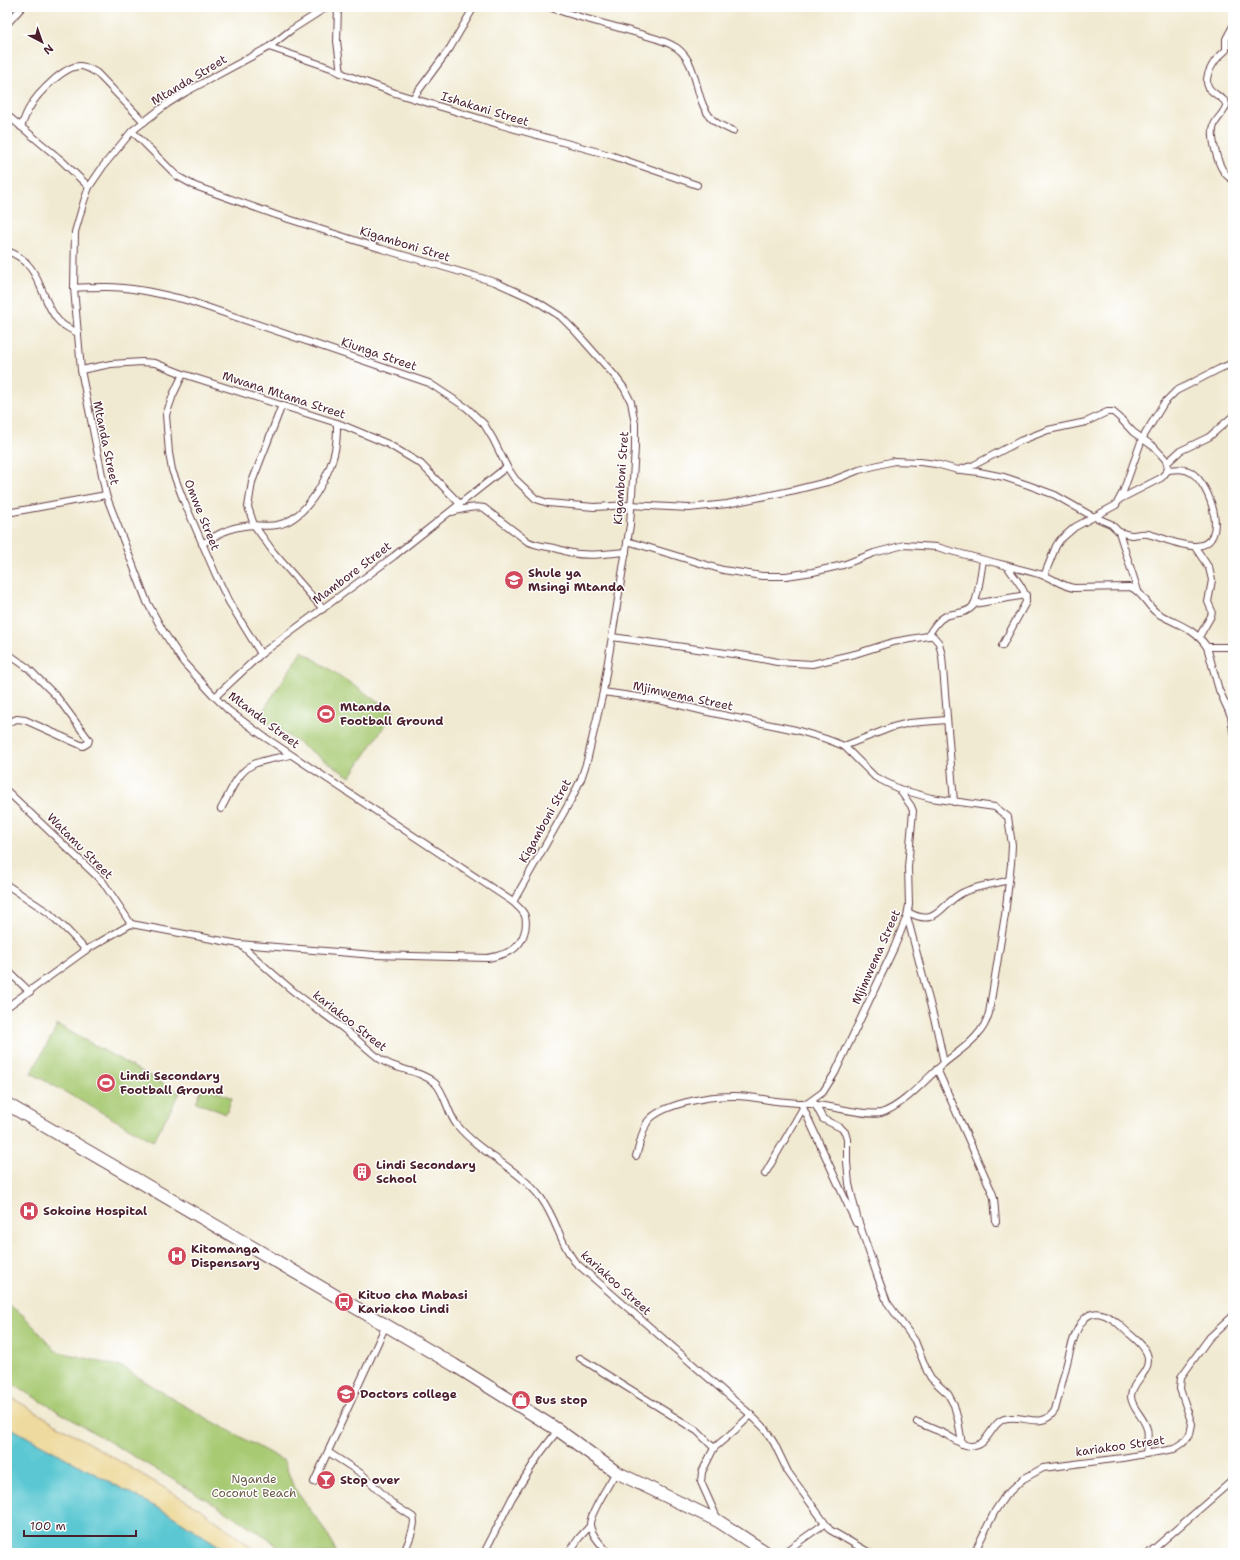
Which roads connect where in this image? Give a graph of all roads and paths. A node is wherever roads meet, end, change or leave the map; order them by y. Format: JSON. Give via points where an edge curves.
{"nodes":[{"id":1,"x":22,"y":7,"type":"edge"},
{"id":2,"x":327,"y":7,"type":"edge"},
{"id":3,"x":338,"y":7,"type":"edge"},
{"id":4,"x":474,"y":7,"type":"edge"},
{"id":5,"x":549,"y":7,"type":"edge"},
{"id":6,"x":7,"y":24,"type":"edge"},
{"id":7,"x":1233,"y":26,"type":"edge"},
{"id":8,"x":269,"y":47,"type":"junction"},
{"id":9,"x":341,"y":73,"type":"junction"},
{"id":10,"x":413,"y":98,"type":"junction"},
{"id":11,"x":7,"y":115,"type":"edge"},
{"id":12,"x":144,"y":122,"type":"junction"},
{"id":13,"x":21,"y":127,"type":"junction"},
{"id":14,"x":132,"y":131,"type":"junction"},
{"id":15,"x":733,"y":131,"type":"dead end"},
{"id":16,"x":1233,"y":180,"type":"edge"},
{"id":17,"x":697,"y":185,"type":"dead end"},
{"id":18,"x":89,"y":187,"type":"junction"},
{"id":19,"x":7,"y":251,"type":"edge"},
{"id":20,"x":74,"y":288,"type":"junction"},
{"id":21,"x":78,"y":333,"type":"junction"},
{"id":22,"x":1233,"y":363,"type":"edge"},
{"id":23,"x":81,"y":370,"type":"junction"},
{"id":24,"x":183,"y":374,"type":"junction"},
{"id":25,"x":282,"y":405,"type":"junction"},
{"id":26,"x":1233,"y":416,"type":"edge"},
{"id":27,"x":337,"y":423,"type":"junction"},
{"id":28,"x":1142,"y":439,"type":"junction"},
{"id":29,"x":1167,"y":463,"type":"junction"},
{"id":30,"x":504,"y":469,"type":"dead end"},
{"id":31,"x":958,"y":470,"type":"junction"},
{"id":32,"x":1168,"y":470,"type":"junction"},
{"id":33,"x":106,"y":495,"type":"junction"},
{"id":34,"x":1120,"y":499,"type":"junction"},
{"id":35,"x":460,"y":504,"type":"junction"},
{"id":36,"x":630,"y":506,"type":"junction"},
{"id":37,"x":7,"y":513,"type":"edge"},
{"id":38,"x":448,"y":513,"type":"junction"},
{"id":39,"x":1095,"y":516,"type":"junction"},
{"id":40,"x":254,"y":525,"type":"junction"},
{"id":41,"x":1118,"y":532,"type":"junction"},
{"id":42,"x":627,"y":541,"type":"junction"},
{"id":43,"x":202,"y":544,"type":"junction"},
{"id":44,"x":1195,"y":547,"type":"junction"},
{"id":45,"x":626,"y":552,"type":"junction"},
{"id":46,"x":983,"y":561,"type":"junction"},
{"id":47,"x":1007,"y":566,"type":"junction"},
{"id":48,"x":1044,"y":576,"type":"junction"},
{"id":49,"x":1138,"y":591,"type":"junction"},
{"id":50,"x":1026,"y":595,"type":"junction"},
{"id":51,"x":974,"y":604,"type":"junction"},
{"id":52,"x":323,"y":609,"type":"junction"},
{"id":53,"x":928,"y":636,"type":"junction"},
{"id":54,"x":612,"y":637,"type":"junction"},
{"id":55,"x":1199,"y":637,"type":"junction"},
{"id":56,"x":1002,"y":646,"type":"dead end"},
{"id":57,"x":1207,"y":647,"type":"junction"},
{"id":58,"x":1233,"y":647,"type":"edge"},
{"id":59,"x":7,"y":653,"type":"edge"},
{"id":60,"x":261,"y":654,"type":"junction"},
{"id":61,"x":603,"y":692,"type":"junction"},
{"id":62,"x":215,"y":697,"type":"junction"},
{"id":63,"x":947,"y":720,"type":"junction"},
{"id":64,"x":8,"y":721,"type":"edge"},
{"id":65,"x":1233,"y":731,"type":"edge"},
{"id":66,"x":844,"y":746,"type":"junction"},
{"id":67,"x":290,"y":755,"type":"junction"},
{"id":68,"x":899,"y":790,"type":"junction"},
{"id":69,"x":7,"y":791,"type":"edge"},
{"id":70,"x":954,"y":802,"type":"junction"},
{"id":71,"x":221,"y":809,"type":"dead end"},
{"id":72,"x":1009,"y":880,"type":"junction"},
{"id":73,"x":7,"y":885,"type":"edge"},
{"id":74,"x":513,"y":902,"type":"junction"},
{"id":75,"x":908,"y":914,"type":"junction"},
{"id":76,"x":131,"y":924,"type":"junction"},
{"id":77,"x":239,"y":944,"type":"junction"},
{"id":78,"x":86,"y":950,"type":"junction"},
{"id":79,"x":7,"y":970,"type":"edge"},
{"id":80,"x":30,"y":992,"type":"junction"},
{"id":81,"x":7,"y":1007,"type":"edge"},
{"id":82,"x":944,"y":1063,"type":"junction"},
{"id":83,"x":937,"y":1069,"type":"junction"},
{"id":84,"x":7,"y":1104,"type":"edge"},
{"id":85,"x":807,"y":1104,"type":"junction"},
{"id":86,"x":636,"y":1156,"type":"dead end"},
{"id":87,"x":765,"y":1174,"type":"dead end"},
{"id":88,"x":996,"y":1222,"type":"dead end"},
{"id":89,"x":869,"y":1252,"type":"junction"},
{"id":90,"x":1233,"y":1316,"type":"edge"},
{"id":91,"x":386,"y":1325,"type":"junction"},
{"id":92,"x":580,"y":1358,"type":"dead end"},
{"id":93,"x":750,"y":1415,"type":"junction"},
{"id":94,"x":917,"y":1422,"type":"dead end"},
{"id":95,"x":558,"y":1430,"type":"junction"},
{"id":96,"x":962,"y":1444,"type":"junction"},
{"id":97,"x":714,"y":1448,"type":"junction"},
{"id":98,"x":328,"y":1452,"type":"junction"},
{"id":99,"x":1146,"y":1453,"type":"junction"},
{"id":100,"x":616,"y":1472,"type":"junction"},
{"id":101,"x":1233,"y":1480,"type":"edge"},
{"id":102,"x":314,"y":1482,"type":"dead end"},
{"id":103,"x":718,"y":1521,"type":"junction"},
{"id":104,"x":824,"y":1524,"type":"junction"},
{"id":105,"x":590,"y":1526,"type":"junction"},
{"id":106,"x":404,"y":1553,"type":"edge"},
{"id":107,"x":484,"y":1553,"type":"edge"},
{"id":108,"x":569,"y":1553,"type":"edge"},
{"id":109,"x":610,"y":1553,"type":"edge"},
{"id":110,"x":767,"y":1553,"type":"edge"},
{"id":111,"x":783,"y":1553,"type":"edge"},
{"id":112,"x":870,"y":1553,"type":"edge"},
{"id":113,"x":974,"y":1553,"type":"edge"},
{"id":114,"x":1149,"y":1553,"type":"edge"}],
"edges":[{"from":1,"to":6,"type":"street"},
{"from":2,"to":8,"type":"street","name":"Mtanda Street","via":[[290,30]]},
{"from":3,"to":9,"type":"street","via":[[337,41]]},
{"from":4,"to":10,"type":"street","via":[[450,48]]},
{"from":5,"to":15,"type":"street","via":[[677,48],[693,71],[705,109],[713,120]]},
{"from":7,"to":16,"type":"street","via":[[1226,39],[1226,50],[1216,60],[1207,82],[1210,91],[1226,104],[1216,120],[1212,136],[1223,171]]},
{"from":8,"to":9,"type":"street","name":"Ishakani Street"},
{"from":8,"to":12,"type":"street","name":"Mtanda Street","via":[[186,92]]},
{"from":9,"to":10,"type":"street","name":"Ishakani Street"},
{"from":10,"to":17,"type":"street","name":"Ishakani Street","via":[[613,156]]},
{"from":11,"to":13,"type":"street"},
{"from":12,"to":13,"type":"street","via":[[97,73],[78,66],[63,73],[44,88],[30,106]]},
{"from":12,"to":14,"type":"street","name":"Mtanda Street"},
{"from":13,"to":18,"type":"street"},
{"from":14,"to":18,"type":"street","name":"Mtanda Street"},
{"from":14,"to":36,"type":"street","name":"Kigamboni Stret","via":[[177,176],[195,186],[382,249],[495,282],[533,299],[560,316],[606,366],[624,388],[631,402],[635,424],[635,448]]},
{"from":18,"to":20,"type":"street","name":"Mtanda Street","via":[[75,232]]},
{"from":19,"to":21,"type":"street","via":[[34,272],[58,320]]},
{"from":20,"to":21,"type":"street","name":"Mtanda Street"},
{"from":20,"to":36,"type":"street","name":"Kiunga Street","via":[[130,289],[186,300],[429,383],[467,408],[484,424],[515,479],[536,499],[562,505]]},
{"from":21,"to":23,"type":"street","name":"Mtanda Street"},
{"from":22,"to":28,"type":"street","via":[[1176,391],[1164,403]]},
{"from":23,"to":24,"type":"street","name":"Mwana Mtama Street","via":[[111,364],[142,362],[155,363]]},
{"from":23,"to":33,"type":"street","name":"Mtanda Street"},
{"from":24,"to":25,"type":"street","name":"Mwana Mtama Street"},
{"from":24,"to":43,"type":"street","name":"Omwe Street","via":[[166,415],[169,453],[172,470]]},
{"from":25,"to":27,"type":"street","name":"Mwana Mtama Street"},
{"from":25,"to":40,"type":"street","via":[[250,488],[248,507]]},
{"from":26,"to":29,"type":"street","via":[[1209,437],[1180,451]]},
{"from":27,"to":35,"type":"street","name":"Mwana Mtama Street","via":[[388,444],[414,460],[428,470]]},
{"from":27,"to":40,"type":"street","via":[[332,461],[317,493],[303,510],[290,520],[278,525]]},
{"from":28,"to":29,"type":"street","via":[[1154,447]]},
{"from":28,"to":31,"type":"street","via":[[1120,417],[1113,412],[1107,412],[1086,422],[1048,430]]},
{"from":28,"to":34,"type":"street"},
{"from":29,"to":32,"type":"street"},
{"from":30,"to":35,"type":"street","name":"Mambore Street"},
{"from":31,"to":36,"type":"street","name":"Kiunga Street","via":[[936,464],[894,461],[859,470],[831,481],[727,504],[689,508]]},
{"from":31,"to":39,"type":"street","name":"Kiunga Street","via":[[1004,477],[1028,485],[1055,495]]},
{"from":32,"to":34,"type":"street","via":[[1161,478]]},
{"from":32,"to":44,"type":"street","via":[[1180,469],[1191,473],[1202,485],[1211,502],[1215,532],[1210,541]]},
{"from":33,"to":37,"type":"street"},
{"from":33,"to":62,"type":"street","name":"Mtanda Street","via":[[148,602],[162,630],[184,662]]},
{"from":34,"to":39,"type":"street","via":[[1114,507]]},
{"from":35,"to":38,"type":"street","name":"Mambore Street"},
{"from":36,"to":42,"type":"street","name":"Kigamboni Stret"},
{"from":38,"to":45,"type":"street","via":[[466,508],[484,508],[533,545],[573,554]]},
{"from":38,"to":52,"type":"street","name":"Mambore Street"},
{"from":39,"to":41,"type":"street","name":"Kiunga Street"},
{"from":39,"to":48,"type":"street","via":[[1060,540]]},
{"from":40,"to":43,"type":"street","via":[[225,530]]},
{"from":40,"to":52,"type":"street","via":[[274,553]]},
{"from":41,"to":44,"type":"street","via":[[1132,535],[1147,534]]},
{"from":41,"to":49,"type":"street"},
{"from":42,"to":45,"type":"street","name":"Kigamboni Stret"},
{"from":42,"to":46,"type":"street","via":[[723,570],[762,576],[813,572],[904,545],[937,547]]},
{"from":43,"to":60,"type":"street","name":"Omwe Street","via":[[229,602]]},
{"from":44,"to":55,"type":"street","via":[[1209,568],[1212,580],[1208,602],[1212,611]]},
{"from":45,"to":54,"type":"street","name":"Kigamboni Stret"},
{"from":46,"to":47,"type":"street"},
{"from":46,"to":51,"type":"street"},
{"from":47,"to":48,"type":"street"},
{"from":47,"to":50,"type":"street"},
{"from":48,"to":49,"type":"street","via":[[1074,588],[1125,587]]},
{"from":49,"to":55,"type":"street","via":[[1158,614]]},
{"from":50,"to":51,"type":"street"},
{"from":50,"to":56,"type":"street","via":[[1024,607]]},
{"from":51,"to":53,"type":"street","via":[[965,612],[945,616]]},
{"from":52,"to":60,"type":"street","name":"Mambore Street"},
{"from":53,"to":54,"type":"street","via":[[893,642],[812,664],[777,662]]},
{"from":53,"to":63,"type":"street","via":[[933,636],[939,643],[942,656]]},
{"from":54,"to":61,"type":"street","name":"Kigamboni Stret"},
{"from":55,"to":57,"type":"street"},
{"from":57,"to":58,"type":"street"},
{"from":57,"to":65,"type":"street","via":[[1219,690],[1231,716]]},
{"from":59,"to":64,"type":"street","via":[[28,668],[57,697],[89,740],[82,746],[25,720]]},
{"from":60,"to":62,"type":"street","name":"Mambore Street"},
{"from":61,"to":66,"type":"street","name":"Mjimwema Street","via":[[659,700],[796,730]]},
{"from":61,"to":74,"type":"street","name":"Kigamboni Stret","via":[[581,779]]},
{"from":62,"to":67,"type":"street","name":"Mtanda Street","via":[[228,710]]},
{"from":63,"to":66,"type":"street","via":[[893,727]]},
{"from":63,"to":70,"type":"street"},
{"from":66,"to":68,"type":"street","name":"Mjimwema Street","via":[[875,777]]},
{"from":67,"to":71,"type":"street","via":[[254,764],[245,770]]},
{"from":67,"to":74,"type":"street","name":"Mtanda Street"},
{"from":68,"to":70,"type":"street"},
{"from":68,"to":75,"type":"street","name":"Mjimwema Street","via":[[913,811],[908,867]]},
{"from":69,"to":76,"type":"street","name":"Watamu Street","via":[[103,882]]},
{"from":70,"to":72,"type":"street","via":[[995,808],[1008,817],[1012,845]]},
{"from":72,"to":75,"type":"street","via":[[964,892],[931,917],[922,919]]},
{"from":72,"to":82,"type":"street","via":[[987,1021],[976,1037]]},
{"from":73,"to":78,"type":"street","via":[[49,913]]},
{"from":74,"to":77,"type":"street","name":"Mtanda Street","via":[[525,916],[525,933],[514,948],[504,954],[488,958],[374,955]]},
{"from":75,"to":82,"type":"street"},
{"from":75,"to":85,"type":"street","name":"Mjimwema Street","via":[[835,1072],[823,1092]]},
{"from":76,"to":77,"type":"street","name":"Mtanda Street"},
{"from":76,"to":78,"type":"street"},
{"from":77,"to":93,"type":"street","name":"kariakoo Street","via":[[297,994],[350,1033],[381,1060],[436,1083],[461,1129],[517,1174],[541,1199],[558,1228],[568,1254],[575,1262]]},
{"from":78,"to":80,"type":"street"},
{"from":79,"to":80,"type":"street"},
{"from":80,"to":81,"type":"street"},
{"from":82,"to":83,"type":"street"},
{"from":83,"to":85,"type":"street","via":[[908,1097],[884,1112],[872,1114]]},
{"from":83,"to":88,"type":"street","via":[[992,1192]]},
{"from":84,"to":91,"type":"highway","via":[[334,1297]]},
{"from":85,"to":86,"type":"street","via":[[730,1096],[677,1105],[659,1112],[648,1122]]},
{"from":85,"to":87,"type":"street"},
{"from":85,"to":89,"type":"street"},
{"from":85,"to":89,"type":"street","via":[[823,1119],[842,1128],[847,1139],[850,1184],[857,1217]]},
{"from":89,"to":96,"type":"street","via":[[887,1302],[915,1341],[931,1378],[945,1391],[954,1405]]},
{"from":90,"to":99,"type":"street","name":"kariakoo Street","via":[[1209,1338],[1181,1377],[1180,1389],[1192,1424],[1188,1437],[1177,1448]]},
{"from":91,"to":95,"type":"highway"},
{"from":91,"to":98,"type":"street"},
{"from":92,"to":97,"type":"street","via":[[697,1432]]},
{"from":93,"to":97,"type":"street"},
{"from":93,"to":104,"type":"street","name":"kariakoo Street","via":[[765,1429],[788,1472]]},
{"from":94,"to":96,"type":"street"},
{"from":95,"to":100,"type":"highway"},
{"from":95,"to":107,"type":"street","via":[[512,1498]]},
{"from":96,"to":99,"type":"street","via":[[976,1446],[982,1443],[995,1425],[1007,1418],[1043,1420],[1050,1417],[1055,1410],[1074,1336],[1080,1323],[1097,1313],[1120,1325],[1145,1350],[1148,1357],[1148,1365],[1133,1388],[1131,1396],[1148,1430]]},
{"from":97,"to":103,"type":"street","via":[[702,1472],[701,1482]]},
{"from":98,"to":102,"type":"street"},
{"from":98,"to":106,"type":"street","via":[[362,1474],[393,1504],[413,1517],[414,1526]]},
{"from":99,"to":113,"type":"street","name":"kariakoo Street","via":[[1043,1468],[1023,1479],[1005,1496],[995,1511]]},
{"from":100,"to":103,"type":"highway"},
{"from":100,"to":105,"type":"street","via":[[590,1517]]},
{"from":101,"to":114,"type":"street"},
{"from":103,"to":110,"type":"highway"},
{"from":104,"to":111,"type":"street"},
{"from":104,"to":112,"type":"street","name":"kariakoo Street"},
{"from":105,"to":108,"type":"street"},
{"from":105,"to":109,"type":"street","via":[[600,1544]]}]}
